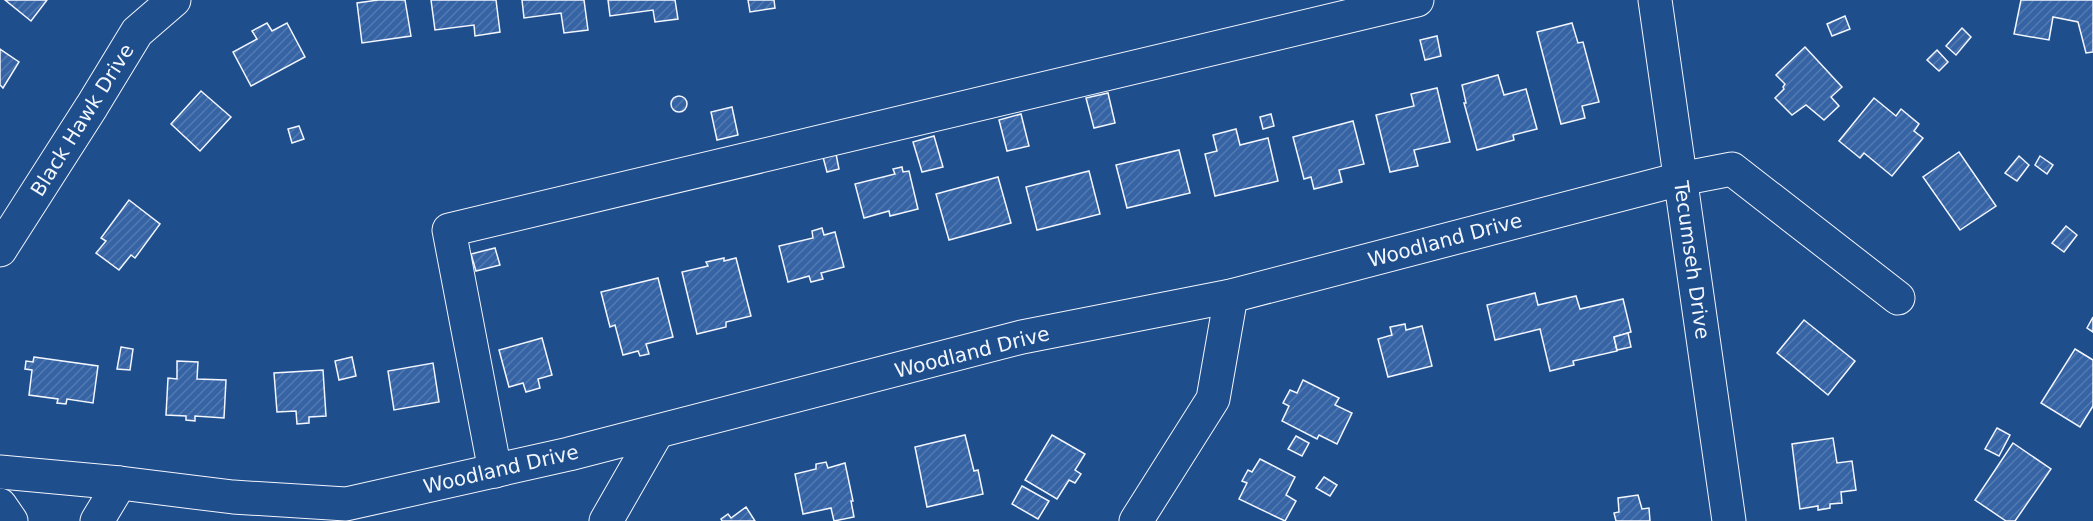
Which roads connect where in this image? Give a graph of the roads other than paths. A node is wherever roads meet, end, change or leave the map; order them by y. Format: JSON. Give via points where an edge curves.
{"nodes":[{"id":1,"x":174,"y":0,"type":"edge"},
{"id":2,"x":1418,"y":0,"type":"edge"},
{"id":3,"x":1655,"y":0,"type":"edge"},
{"id":4,"x":1680,"y":179,"type":"junction"},
{"id":5,"x":0,"y":250,"type":"edge"},
{"id":6,"x":1231,"y":296,"type":"junction"},
{"id":7,"x":1898,"y":298,"type":"dead end"},
{"id":8,"x":657,"y":432,"type":"junction"},
{"id":9,"x":495,"y":471,"type":"junction"},
{"id":10,"x":0,"y":472,"type":"edge"},
{"id":11,"x":120,"y":483,"type":"junction"},
{"id":12,"x":346,"y":504,"type":"junction"},
{"id":13,"x":0,"y":505,"type":"edge"},
{"id":14,"x":11,"y":521,"type":"edge"},
{"id":15,"x":97,"y":521,"type":"edge"},
{"id":16,"x":386,"y":521,"type":"edge"},
{"id":17,"x":606,"y":521,"type":"edge"},
{"id":18,"x":1136,"y":521,"type":"edge"},
{"id":19,"x":1729,"y":521,"type":"edge"}],
"edges":[{"from":1,"to":5,"type":"street","name":"Black Hawk Drive","via":[[136,32]]},
{"from":2,"to":9,"type":"street","via":[[449,230]]},
{"from":3,"to":4,"type":"street","name":"Tecumseh Drive"},
{"from":4,"to":6,"type":"street","name":"Woodland Drive"},
{"from":4,"to":7,"type":"street","name":"Woodland Drive","via":[[1732,169]]},
{"from":4,"to":19,"type":"street","name":"Tecumseh Drive"},
{"from":6,"to":8,"type":"street","name":"Woodland Drive","via":[[1022,337]]},
{"from":6,"to":18,"type":"street","via":[[1212,399]]},
{"from":8,"to":9,"type":"street","name":"Woodland Drive"},
{"from":8,"to":17,"type":"street"},
{"from":9,"to":12,"type":"street","name":"Woodland Drive"},
{"from":10,"to":11,"type":"street","name":"Woodland Drive"},
{"from":11,"to":12,"type":"street","name":"Woodland Drive","via":[[233,497]]},
{"from":11,"to":15,"type":"street"},
{"from":12,"to":16,"type":"street"},
{"from":13,"to":14,"type":"street"}]}
